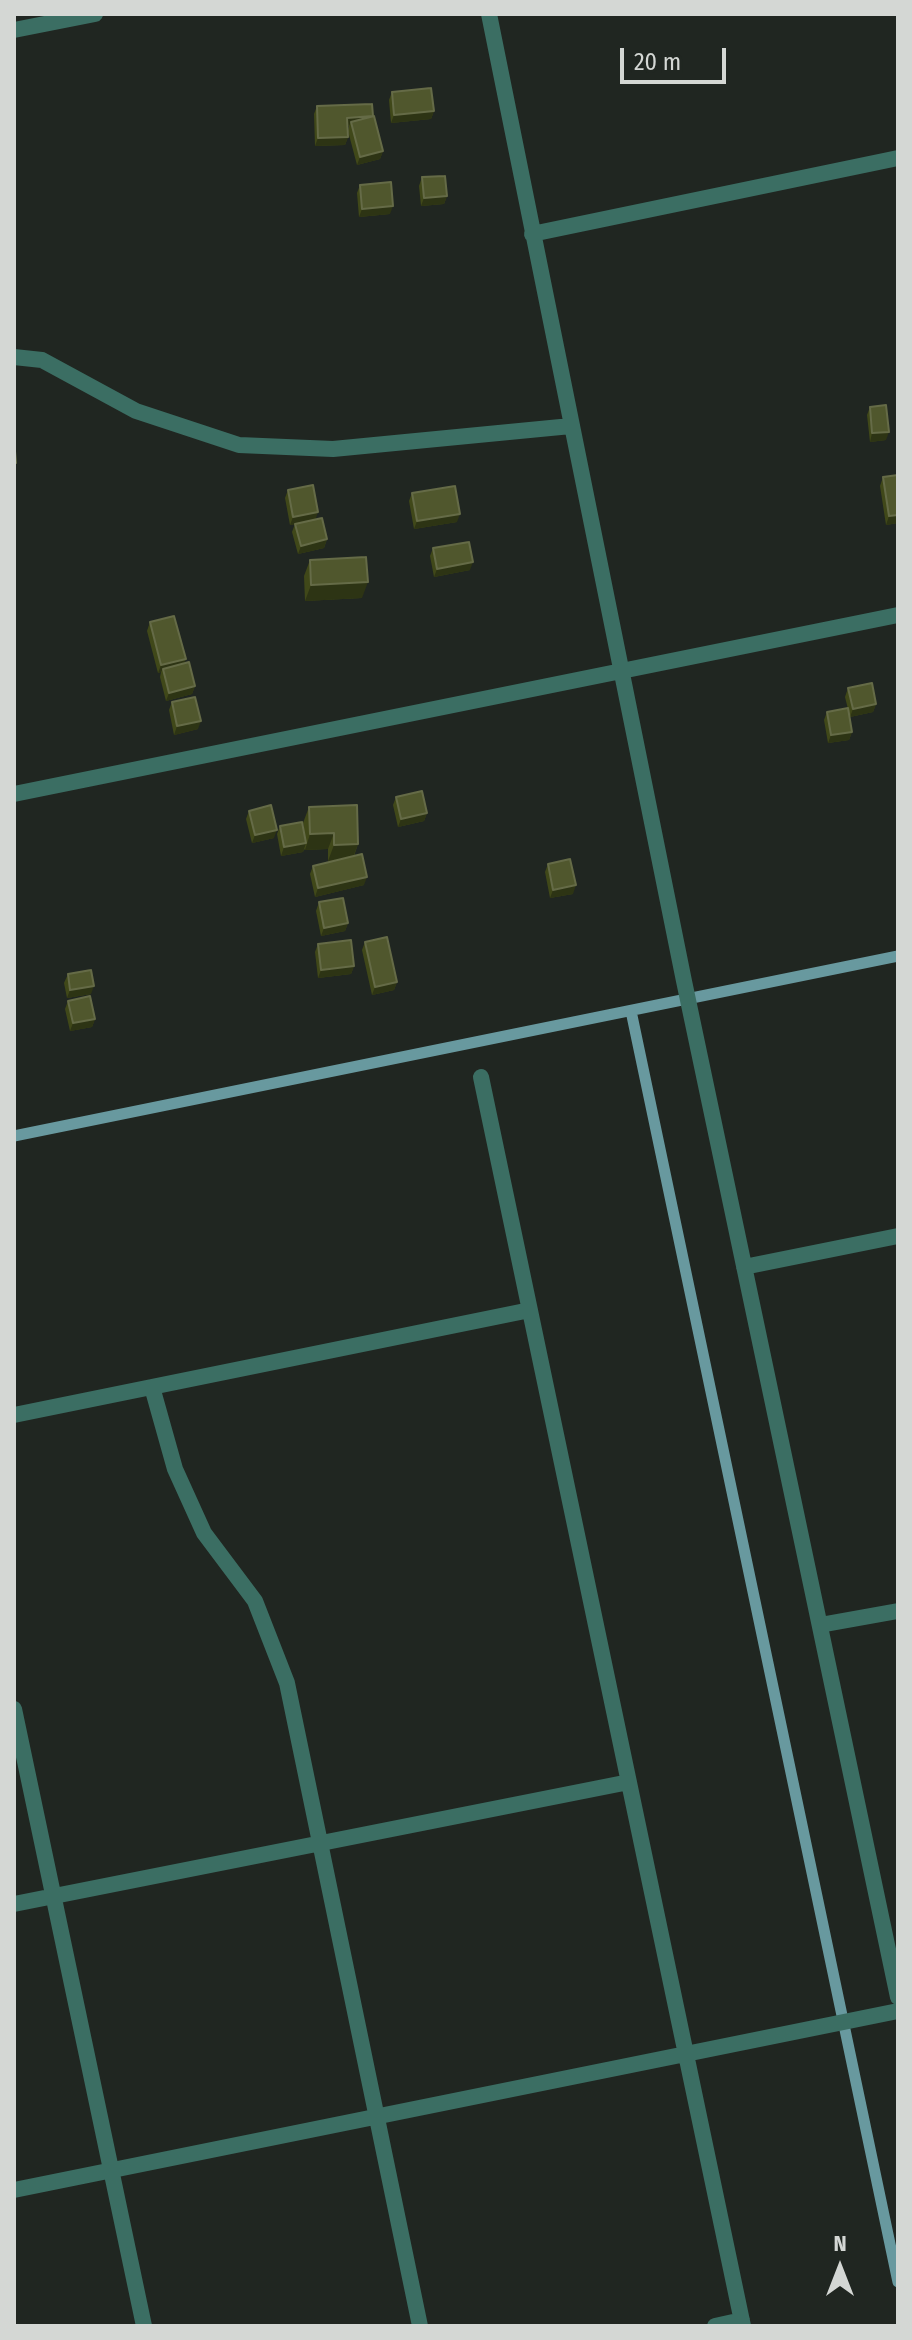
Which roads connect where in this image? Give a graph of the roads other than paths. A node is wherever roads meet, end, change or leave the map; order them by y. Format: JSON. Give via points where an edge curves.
{"nodes":[{"id":1,"x":95,"y":14,"type":"edge"},
{"id":2,"x":489,"y":14,"type":"edge"},
{"id":3,"x":14,"y":30,"type":"edge"},
{"id":4,"x":898,"y":158,"type":"edge"},
{"id":5,"x":532,"y":234,"type":"junction"},
{"id":6,"x":14,"y":357,"type":"edge"},
{"id":7,"x":571,"y":426,"type":"junction"},
{"id":8,"x":898,"y":615,"type":"edge"},
{"id":9,"x":621,"y":671,"type":"junction"},
{"id":10,"x":14,"y":794,"type":"edge"},
{"id":11,"x":481,"y":1077,"type":"dead end"},
{"id":12,"x":898,"y":1236,"type":"edge"},
{"id":13,"x":744,"y":1267,"type":"junction"},
{"id":14,"x":530,"y":1310,"type":"junction"},
{"id":15,"x":152,"y":1387,"type":"junction"},
{"id":16,"x":14,"y":1415,"type":"edge"},
{"id":17,"x":898,"y":1611,"type":"edge"},
{"id":18,"x":820,"y":1625,"type":"junction"},
{"id":19,"x":14,"y":1709,"type":"edge"},
{"id":20,"x":629,"y":1782,"type":"junction"},
{"id":21,"x":320,"y":1843,"type":"junction"},
{"id":22,"x":53,"y":1897,"type":"junction"},
{"id":23,"x":14,"y":1904,"type":"edge"},
{"id":24,"x":898,"y":1997,"type":"edge"},
{"id":25,"x":898,"y":2011,"type":"edge"},
{"id":26,"x":686,"y":2054,"type":"junction"},
{"id":27,"x":376,"y":2116,"type":"junction"},
{"id":28,"x":111,"y":2171,"type":"junction"},
{"id":29,"x":14,"y":2190,"type":"edge"},
{"id":30,"x":742,"y":2323,"type":"edge"},
{"id":31,"x":144,"y":2326,"type":"edge"},
{"id":32,"x":420,"y":2326,"type":"edge"},
{"id":33,"x":715,"y":2326,"type":"edge"}],
"edges":[{"from":1,"to":3,"type":"street"},
{"from":2,"to":5,"type":"street"},
{"from":4,"to":5,"type":"street"},
{"from":5,"to":7,"type":"street"},
{"from":6,"to":7,"type":"street","via":[[42,360],[136,411],[239,445],[333,449]]},
{"from":7,"to":9,"type":"street"},
{"from":8,"to":9,"type":"street"},
{"from":9,"to":10,"type":"street"},
{"from":9,"to":13,"type":"street"},
{"from":11,"to":14,"type":"street"},
{"from":12,"to":13,"type":"street"},
{"from":13,"to":18,"type":"street"},
{"from":14,"to":15,"type":"street"},
{"from":14,"to":20,"type":"street"},
{"from":15,"to":16,"type":"street"},
{"from":15,"to":21,"type":"street","via":[[175,1469],[204,1533],[255,1601],[287,1683]]},
{"from":17,"to":18,"type":"street"},
{"from":18,"to":24,"type":"street"},
{"from":19,"to":22,"type":"street"},
{"from":20,"to":21,"type":"street"},
{"from":20,"to":26,"type":"street"},
{"from":21,"to":22,"type":"street"},
{"from":21,"to":27,"type":"street"},
{"from":22,"to":23,"type":"street"},
{"from":22,"to":28,"type":"street"},
{"from":25,"to":26,"type":"street"},
{"from":26,"to":27,"type":"street"},
{"from":26,"to":30,"type":"street"},
{"from":27,"to":28,"type":"street"},
{"from":27,"to":32,"type":"street"},
{"from":28,"to":29,"type":"street"},
{"from":28,"to":31,"type":"street"},
{"from":30,"to":33,"type":"street"}]}
